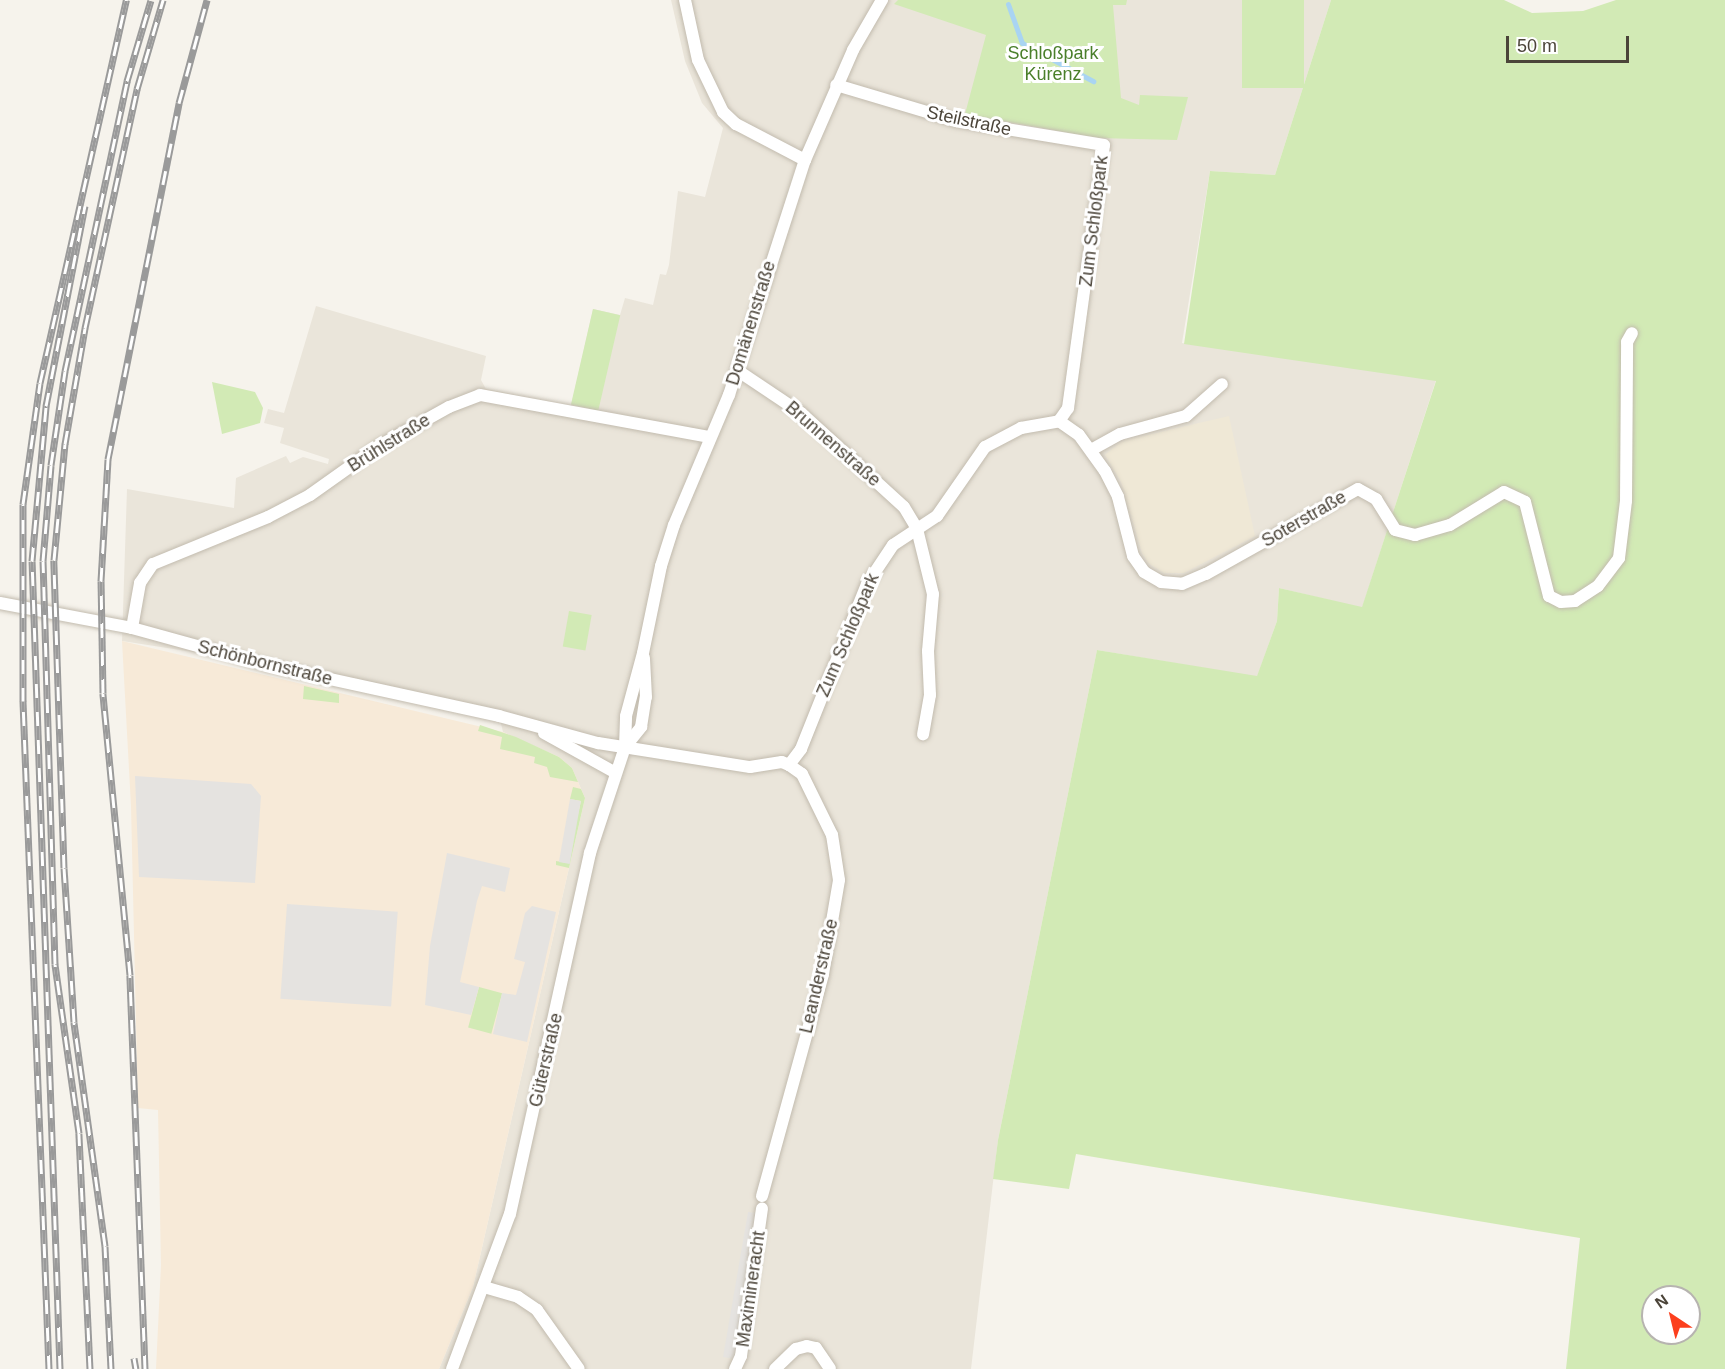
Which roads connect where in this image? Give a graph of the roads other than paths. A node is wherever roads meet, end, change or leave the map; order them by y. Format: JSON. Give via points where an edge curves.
{"nodes":[{"id":1,"x":685,"y":0,"type":"edge"},
{"id":2,"x":882,"y":0,"type":"edge"},
{"id":3,"x":836,"y":85,"type":"junction"},
{"id":4,"x":1104,"y":145,"type":"joint"},
{"id":5,"x":805,"y":160,"type":"junction"},
{"id":6,"x":1632,"y":333,"type":"dead end"},
{"id":7,"x":737,"y":370,"type":"junction"},
{"id":8,"x":1222,"y":384,"type":"dead end"},
{"id":9,"x":1059,"y":421,"type":"junction"},
{"id":10,"x":708,"y":437,"type":"junction"},
{"id":11,"x":1091,"y":450,"type":"junction"},
{"id":12,"x":917,"y":529,"type":"junction"},
{"id":13,"x":0,"y":603,"type":"edge"},
{"id":14,"x":132,"y":628,"type":"junction"},
{"id":15,"x":531,"y":725,"type":"junction"},
{"id":16,"x":923,"y":734,"type":"dead end"},
{"id":17,"x":625,"y":747,"type":"junction"},
{"id":18,"x":789,"y":765,"type":"junction"},
{"id":19,"x":616,"y":773,"type":"junction"},
{"id":20,"x":762,"y":1202,"type":"joint"},
{"id":21,"x":484,"y":1287,"type":"junction"},
{"id":22,"x":452,"y":1369,"type":"edge"},
{"id":23,"x":579,"y":1369,"type":"edge"},
{"id":24,"x":735,"y":1369,"type":"edge"},
{"id":25,"x":774,"y":1369,"type":"edge"},
{"id":26,"x":830,"y":1369,"type":"edge"}],
"edges":[{"from":1,"to":5,"type":"street","via":[[698,60],[723,112],[736,124]]},
{"from":2,"to":3,"type":"street","name":"Domänenstraße"},
{"from":3,"to":4,"type":"street","name":"Steilstraße","via":[[957,121]]},
{"from":3,"to":5,"type":"street","name":"Domänenstraße"},
{"from":4,"to":9,"type":"street","name":"Zum Schloßpark","via":[[1073,389]]},
{"from":5,"to":7,"type":"street","name":"Domänenstraße"},
{"from":6,"to":11,"type":"street","name":"Soterstraße","via":[[1627,342],[1626,501],[1619,558],[1598,586],[1575,601],[1561,602],[1549,596],[1525,502],[1504,492],[1456,522],[1415,535],[1395,530],[1369,491],[1358,489],[1206,574],[1182,584],[1161,582],[1144,572],[1133,556],[1118,497]]},
{"from":7,"to":10,"type":"street","name":"Domänenstraße"},
{"from":7,"to":12,"type":"street","name":"Brunnenstraße","via":[[801,413],[904,507]]},
{"from":8,"to":11,"type":"street","via":[[1186,416],[1119,434]]},
{"from":9,"to":11,"type":"street","name":"Soterstraße","via":[[1079,435]]},
{"from":9,"to":12,"type":"street","name":"Zum Schloßpark","via":[[998,437],[985,447],[937,516]]},
{"from":10,"to":14,"type":"street","name":"Brühlstraße","via":[[480,395],[379,446],[310,495],[268,517],[153,564],[140,584]]},
{"from":10,"to":17,"type":"street","name":"Domänenstraße","via":[[661,566],[622,732]]},
{"from":12,"to":16,"type":"street","name":"Brunnenstraße","via":[[933,594],[927,651],[930,695]]},
{"from":12,"to":18,"type":"street","name":"Zum Schloßpark","via":[[893,545],[867,584],[801,749]]},
{"from":13,"to":14,"type":"street","name":"Schönbornstraße"},
{"from":14,"to":15,"type":"street","name":"Schönbornstraße","via":[[270,666]]},
{"from":15,"to":17,"type":"street","name":"Schönbornstraße"},
{"from":15,"to":19,"type":"street","name":"Schönbornstraße"},
{"from":17,"to":18,"type":"street","via":[[750,767],[782,762]]},
{"from":17,"to":19,"type":"street","name":"Güterstraße"},
{"from":18,"to":20,"type":"street","name":"Leanderstraße","via":[[802,774],[832,835],[839,880],[823,974]]},
{"from":19,"to":21,"type":"street","name":"Güterstraße","via":[[590,853],[510,1214]]},
{"from":20,"to":24,"type":"street","name":"Maximineracht","via":[[741,1356]]},
{"from":21,"to":22,"type":"street","name":"Güterstraße"},
{"from":21,"to":23,"type":"street","via":[[518,1297],[537,1310]]},
{"from":25,"to":26,"type":"street","via":[[796,1349],[807,1346],[816,1348]]}]}
